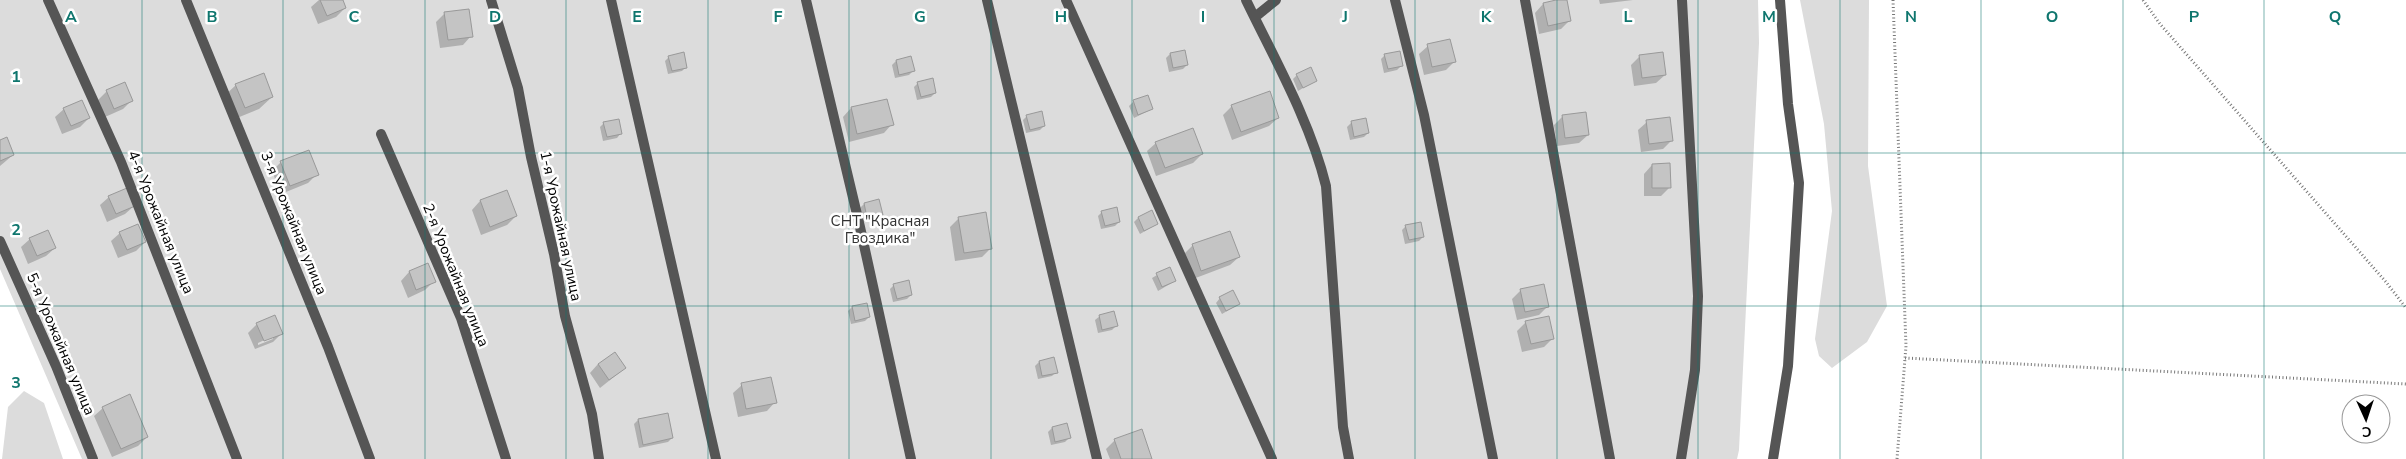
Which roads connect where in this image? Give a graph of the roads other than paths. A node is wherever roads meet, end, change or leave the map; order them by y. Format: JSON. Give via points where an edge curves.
{"nodes":[{"id":1,"x":48,"y":0,"type":"edge"},
{"id":2,"x":186,"y":0,"type":"edge"},
{"id":3,"x":491,"y":0,"type":"edge"},
{"id":4,"x":611,"y":0,"type":"edge"},
{"id":5,"x":806,"y":0,"type":"edge"},
{"id":6,"x":987,"y":0,"type":"edge"},
{"id":7,"x":1066,"y":0,"type":"edge"},
{"id":8,"x":1246,"y":0,"type":"edge"},
{"id":9,"x":1276,"y":0,"type":"edge"},
{"id":10,"x":1395,"y":0,"type":"edge"},
{"id":11,"x":1525,"y":0,"type":"edge"},
{"id":12,"x":1682,"y":0,"type":"edge"},
{"id":13,"x":1780,"y":0,"type":"edge"},
{"id":14,"x":1254,"y":17,"type":"junction"},
{"id":15,"x":381,"y":134,"type":"dead end"},
{"id":16,"x":0,"y":240,"type":"edge"},
{"id":17,"x":93,"y":459,"type":"edge"},
{"id":18,"x":237,"y":459,"type":"edge"},
{"id":19,"x":370,"y":459,"type":"edge"},
{"id":20,"x":506,"y":459,"type":"edge"},
{"id":21,"x":599,"y":459,"type":"edge"},
{"id":22,"x":716,"y":459,"type":"edge"},
{"id":23,"x":911,"y":459,"type":"edge"},
{"id":24,"x":1097,"y":459,"type":"edge"},
{"id":25,"x":1272,"y":459,"type":"edge"},
{"id":26,"x":1349,"y":459,"type":"edge"},
{"id":27,"x":1493,"y":459,"type":"edge"},
{"id":28,"x":1610,"y":459,"type":"edge"},
{"id":29,"x":1681,"y":459,"type":"edge"},
{"id":30,"x":1773,"y":459,"type":"edge"}],
"edges":[{"from":1,"to":18,"type":"street","name":"4-я Урожайная улица","via":[[121,162]]},
{"from":2,"to":19,"type":"street","name":"3-я Урожайная улица"},
{"from":3,"to":21,"type":"street","name":"1-я Урожайная улица","via":[[518,88],[564,316],[592,414]]},
{"from":4,"to":22,"type":"street"},
{"from":5,"to":23,"type":"street"},
{"from":6,"to":24,"type":"street"},
{"from":7,"to":25,"type":"street"},
{"from":8,"to":14,"type":"street"},
{"from":9,"to":14,"type":"street"},
{"from":10,"to":27,"type":"street","via":[[1424,115]]},
{"from":11,"to":28,"type":"street"},
{"from":12,"to":29,"type":"street","via":[[1698,296],[1695,370]]},
{"from":13,"to":30,"type":"street","via":[[1788,104],[1799,183],[1788,366]]},
{"from":14,"to":26,"type":"street","via":[[1320,160],[1326,186],[1343,426]]},
{"from":15,"to":20,"type":"street","name":"2-я Урожайная улица","via":[[461,318]]},
{"from":16,"to":17,"type":"street","name":"5-я Урожайная улица"}]}
